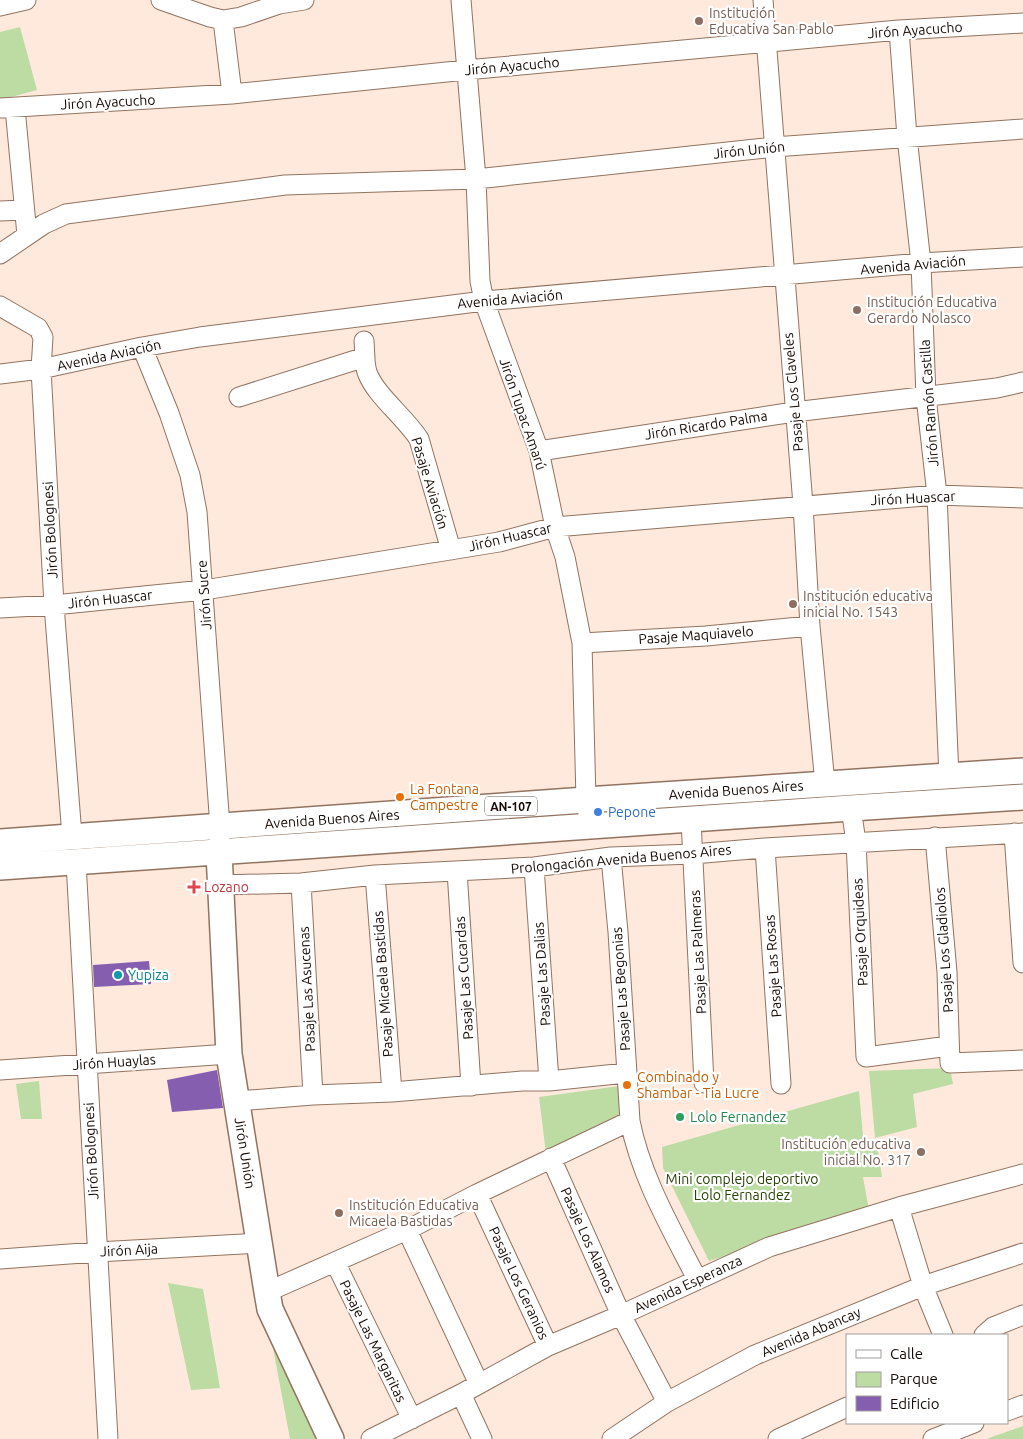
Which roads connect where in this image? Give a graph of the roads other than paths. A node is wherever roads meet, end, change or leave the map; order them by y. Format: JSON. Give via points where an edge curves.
{"nodes":[{"id":1,"x":26,"y":0,"type":"edge"},
{"id":2,"x":161,"y":0,"type":"edge"},
{"id":3,"x":304,"y":0,"type":"edge"},
{"id":4,"x":461,"y":0,"type":"edge"},
{"id":5,"x":763,"y":0,"type":"edge"},
{"id":6,"x":181,"y":3,"type":"edge"},
{"id":7,"x":0,"y":6,"type":"edge"},
{"id":8,"x":223,"y":20,"type":"junction"},
{"id":9,"x":1023,"y":23,"type":"edge"},
{"id":10,"x":899,"y":30,"type":"junction"},
{"id":11,"x":766,"y":44,"type":"junction"},
{"id":12,"x":466,"y":70,"type":"junction"},
{"id":13,"x":232,"y":94,"type":"junction"},
{"id":14,"x":8,"y":108,"type":"edge"},
{"id":15,"x":1023,"y":129,"type":"edge"},
{"id":16,"x":908,"y":138,"type":"junction"},
{"id":17,"x":774,"y":147,"type":"junction"},
{"id":18,"x":476,"y":179,"type":"junction"},
{"id":19,"x":24,"y":210,"type":"junction"},
{"id":20,"x":0,"y":212,"type":"edge"},
{"id":21,"x":27,"y":235,"type":"junction"},
{"id":22,"x":0,"y":254,"type":"edge"},
{"id":23,"x":1023,"y":256,"type":"edge"},
{"id":24,"x":921,"y":263,"type":"junction"},
{"id":25,"x":784,"y":276,"type":"junction"},
{"id":26,"x":484,"y":301,"type":"junction"},
{"id":27,"x":0,"y":306,"type":"edge"},
{"id":28,"x":142,"y":347,"type":"junction"},
{"id":29,"x":41,"y":369,"type":"junction"},
{"id":30,"x":0,"y":374,"type":"edge"},
{"id":31,"x":1023,"y":382,"type":"edge"},
{"id":32,"x":239,"y":397,"type":"dead end"},
{"id":33,"x":926,"y":397,"type":"junction"},
{"id":34,"x":794,"y":412,"type":"junction"},
{"id":35,"x":539,"y":452,"type":"junction"},
{"id":36,"x":937,"y":495,"type":"junction"},
{"id":37,"x":1023,"y":498,"type":"edge"},
{"id":38,"x":803,"y":505,"type":"junction"},
{"id":39,"x":556,"y":527,"type":"junction"},
{"id":40,"x":451,"y":550,"type":"junction"},
{"id":41,"x":204,"y":590,"type":"junction"},
{"id":42,"x":54,"y":605,"type":"junction"},
{"id":43,"x":0,"y":608,"type":"edge"},
{"id":44,"x":810,"y":626,"type":"junction"},
{"id":45,"x":582,"y":643,"type":"junction"},
{"id":46,"x":1023,"y":771,"type":"edge"},
{"id":47,"x":949,"y":777,"type":"junction"},
{"id":48,"x":825,"y":784,"type":"junction"},
{"id":49,"x":1023,"y":797,"type":"edge"},
{"id":50,"x":586,"y":800,"type":"junction"},
{"id":51,"x":851,"y":808,"type":"junction"},
{"id":52,"x":691,"y":820,"type":"junction"},
{"id":53,"x":220,"y":827,"type":"junction"},
{"id":54,"x":590,"y":827,"type":"junction"},
{"id":55,"x":1018,"y":833,"type":"edge"},
{"id":56,"x":72,"y":836,"type":"junction"},
{"id":57,"x":935,"y":837,"type":"junction"},
{"id":58,"x":0,"y":842,"type":"edge"},
{"id":59,"x":856,"y":842,"type":"junction"},
{"id":60,"x":765,"y":848,"type":"junction"},
{"id":61,"x":219,"y":853,"type":"junction"},
{"id":62,"x":693,"y":854,"type":"junction"},
{"id":63,"x":611,"y":857,"type":"junction"},
{"id":64,"x":76,"y":862,"type":"junction"},
{"id":65,"x":534,"y":867,"type":"junction"},
{"id":66,"x":0,"y":868,"type":"edge"},
{"id":67,"x":457,"y":871,"type":"junction"},
{"id":68,"x":375,"y":875,"type":"junction"},
{"id":69,"x":301,"y":883,"type":"junction"},
{"id":70,"x":220,"y":885,"type":"junction"},
{"id":71,"x":1023,"y":964,"type":"edge"},
{"id":72,"x":229,"y":1054,"type":"junction"},
{"id":73,"x":949,"y":1055,"type":"junction"},
{"id":74,"x":1023,"y":1060,"type":"edge"},
{"id":75,"x":86,"y":1063,"type":"junction"},
{"id":76,"x":0,"y":1070,"type":"edge"},
{"id":77,"x":626,"y":1073,"type":"junction"},
{"id":78,"x":549,"y":1081,"type":"junction"},
{"id":79,"x":704,"y":1083,"type":"dead end"},
{"id":80,"x":782,"y":1084,"type":"dead end"},
{"id":81,"x":472,"y":1086,"type":"junction"},
{"id":82,"x":392,"y":1092,"type":"junction"},
{"id":83,"x":313,"y":1095,"type":"junction"},
{"id":84,"x":237,"y":1101,"type":"junction"},
{"id":85,"x":630,"y":1121,"type":"junction"},
{"id":86,"x":551,"y":1158,"type":"junction"},
{"id":87,"x":1023,"y":1174,"type":"edge"},
{"id":88,"x":477,"y":1194,"type":"junction"},
{"id":89,"x":899,"y":1207,"type":"junction"},
{"id":90,"x":407,"y":1230,"type":"junction"},
{"id":91,"x":259,"y":1243,"type":"junction"},
{"id":92,"x":97,"y":1252,"type":"junction"},
{"id":93,"x":1023,"y":1253,"type":"edge"},
{"id":94,"x":0,"y":1259,"type":"edge"},
{"id":95,"x":335,"y":1262,"type":"junction"},
{"id":96,"x":697,"y":1279,"type":"junction"},
{"id":97,"x":923,"y":1286,"type":"junction"},
{"id":98,"x":267,"y":1292,"type":"junction"},
{"id":99,"x":621,"y":1315,"type":"junction"},
{"id":100,"x":1023,"y":1315,"type":"edge"},
{"id":101,"x":943,"y":1334,"type":"edge"},
{"id":102,"x":985,"y":1334,"type":"edge"},
{"id":103,"x":548,"y":1346,"type":"junction"},
{"id":104,"x":478,"y":1384,"type":"junction"},
{"id":105,"x":461,"y":1394,"type":"junction"},
{"id":106,"x":667,"y":1402,"type":"junction"},
{"id":107,"x":1023,"y":1405,"type":"edge"},
{"id":108,"x":846,"y":1408,"type":"edge"},
{"id":109,"x":1008,"y":1411,"type":"edge"},
{"id":110,"x":412,"y":1419,"type":"junction"},
{"id":111,"x":970,"y":1424,"type":"edge"},
{"id":112,"x":973,"y":1424,"type":"edge"},
{"id":113,"x":108,"y":1439,"type":"edge"},
{"id":114,"x":332,"y":1439,"type":"edge"},
{"id":115,"x":371,"y":1439,"type":"edge"},
{"id":116,"x":482,"y":1439,"type":"edge"},
{"id":117,"x":612,"y":1439,"type":"edge"},
{"id":118,"x":778,"y":1439,"type":"edge"},
{"id":119,"x":933,"y":1439,"type":"edge"},
{"id":120,"x":979,"y":1439,"type":"edge"}],
"edges":[{"from":1,"to":7,"type":"street"},
{"from":2,"to":6,"type":"street"},
{"from":3,"to":8,"type":"street"},
{"from":4,"to":12,"type":"street","name":"Jirón Tupac Amarú"},
{"from":5,"to":11,"type":"street","name":"Pasaje Los Claveles"},
{"from":6,"to":8,"type":"street"},
{"from":8,"to":13,"type":"street"},
{"from":9,"to":10,"type":"street","name":"Jirón Ayacucho"},
{"from":10,"to":11,"type":"street","name":"Jirón Ayacucho"},
{"from":10,"to":16,"type":"street","name":"Jirón Ramón Castilla"},
{"from":11,"to":12,"type":"street","name":"Jirón Ayacucho"},
{"from":11,"to":17,"type":"street","name":"Pasaje Los Claveles"},
{"from":12,"to":13,"type":"street","name":"Jirón Ayacucho"},
{"from":12,"to":18,"type":"street","name":"Jirón Tupac Amarú"},
{"from":13,"to":14,"type":"street","name":"Jirón Ayacucho"},
{"from":14,"to":19,"type":"street"},
{"from":15,"to":16,"type":"street","name":"Jirón Unión"},
{"from":16,"to":17,"type":"street","name":"Jirón Unión"},
{"from":16,"to":24,"type":"street","name":"Jirón Ramón Castilla"},
{"from":17,"to":18,"type":"street","name":"Jirón Unión"},
{"from":17,"to":25,"type":"street","name":"Pasaje Los Claveles"},
{"from":18,"to":21,"type":"street","name":"Jirón Unión","via":[[284,185],[66,214]]},
{"from":18,"to":26,"type":"street","name":"Jirón Tupac Amarú","via":[[480,281]]},
{"from":19,"to":20,"type":"street"},
{"from":19,"to":21,"type":"street"},
{"from":21,"to":22,"type":"street","name":"Jirón Unión"},
{"from":23,"to":24,"type":"street","name":"Avenida Aviación"},
{"from":24,"to":25,"type":"street","name":"Avenida Aviación"},
{"from":24,"to":33,"type":"street","name":"Jirón Ramón Castilla"},
{"from":25,"to":26,"type":"street","name":"Avenida Aviación"},
{"from":25,"to":34,"type":"street","name":"Pasaje Los Claveles"},
{"from":26,"to":28,"type":"street","name":"Avenida Aviación"},
{"from":26,"to":35,"type":"street","name":"Jirón Tupac Amarú"},
{"from":27,"to":29,"type":"street","name":"Jirón Bolognesi","via":[[38,328],[42,337]]},
{"from":28,"to":29,"type":"street","name":"Avenida Aviación"},
{"from":28,"to":41,"type":"street","name":"Jirón Sucre","via":[[190,475]]},
{"from":29,"to":30,"type":"street","name":"Avenida Aviación"},
{"from":29,"to":42,"type":"street","name":"Jirón Bolognesi"},
{"from":31,"to":33,"type":"street","name":"Jirón Ricardo Palma"},
{"from":32,"to":40,"type":"street","name":"Pasaje Aviación","via":[[365,349],[367,372],[378,391],[419,439]]},
{"from":33,"to":34,"type":"street","name":"Jirón Ricardo Palma"},
{"from":33,"to":36,"type":"street","name":"Jirón Ramón Castilla"},
{"from":34,"to":35,"type":"street","name":"Jirón Ricardo Palma"},
{"from":34,"to":38,"type":"street","name":"Pasaje Los Claveles"},
{"from":35,"to":39,"type":"street","name":"Jirón Tupac Amarú"},
{"from":36,"to":37,"type":"street","name":"Jirón Huascar"},
{"from":36,"to":38,"type":"street","name":"Jirón Huascar"},
{"from":36,"to":47,"type":"street","name":"Jirón Ramón Castilla"},
{"from":38,"to":39,"type":"street","name":"Jirón Huascar"},
{"from":38,"to":44,"type":"street","name":"Pasaje Los Claveles"},
{"from":39,"to":40,"type":"street","name":"Jirón Huascar"},
{"from":39,"to":45,"type":"street","name":"Jirón Tupac Amarú"},
{"from":40,"to":41,"type":"street","name":"Jirón Huascar"},
{"from":41,"to":42,"type":"street","name":"Jirón Huascar"},
{"from":41,"to":53,"type":"street","name":"Jirón Sucre"},
{"from":42,"to":43,"type":"street","name":"Jirón Huascar"},
{"from":42,"to":56,"type":"street","name":"Jirón Bolognesi"},
{"from":44,"to":45,"type":"street","name":"Pasaje Maquiavelo"},
{"from":44,"to":48,"type":"street","name":"Pasaje Los Claveles"},
{"from":45,"to":50,"type":"street","name":"Jirón Tupac Amarú"},
{"from":46,"to":47,"type":"main road","name":"Avenida Buenos Aires","number":"AN-107"},
{"from":47,"to":48,"type":"main road","name":"Avenida Buenos Aires","number":"AN-107"},
{"from":48,"to":50,"type":"main road","name":"Avenida Buenos Aires","number":"AN-107"},
{"from":49,"to":51,"type":"main road","name":"Avenida Buenos Aires","number":"AN-107"},
{"from":50,"to":53,"type":"main road","name":"Avenida Buenos Aires","number":"AN-107"},
{"from":50,"to":54,"type":"street","name":"Jirón Tupac Amarú"},
{"from":51,"to":52,"type":"main road","name":"Avenida Buenos Aires","number":"AN-107"},
{"from":51,"to":59,"type":"street","name":"Pasaje Orquideas"},
{"from":52,"to":54,"type":"main road","name":"Avenida Buenos Aires","number":"AN-107"},
{"from":52,"to":62,"type":"street","name":"Pasaje Las Palmeras"},
{"from":53,"to":56,"type":"main road","name":"Avenida Buenos Aires","number":"AN-107"},
{"from":53,"to":61,"type":"street","name":"Jirón Sucre"},
{"from":54,"to":61,"type":"main road","name":"Avenida Buenos Aires","number":"AN-107"},
{"from":55,"to":57,"type":"street","name":"Prolongación Avenida Buenos Aires"},
{"from":55,"to":71,"type":"street"},
{"from":56,"to":58,"type":"main road","name":"Avenida Buenos Aires","number":"AN-107"},
{"from":57,"to":59,"type":"street","name":"Prolongación Avenida Buenos Aires"},
{"from":57,"to":73,"type":"street","name":"Pasaje Los Gladiolos","via":[[947,972]]},
{"from":59,"to":60,"type":"street","name":"Prolongación Avenida Buenos Aires"},
{"from":59,"to":73,"type":"street","name":"Pasaje Orquideas","via":[[866,1057]]},
{"from":60,"to":62,"type":"street","name":"Prolongación Avenida Buenos Aires"},
{"from":60,"to":80,"type":"street","name":"Pasaje Las Rosas"},
{"from":61,"to":64,"type":"main road","name":"Avenida Buenos Aires","number":"AN-107"},
{"from":61,"to":70,"type":"main road","name":"Jirón Unión"},
{"from":62,"to":63,"type":"street","name":"Prolongación Avenida Buenos Aires"},
{"from":62,"to":79,"type":"street","name":"Pasaje Las Palmeras"},
{"from":63,"to":65,"type":"street","name":"Prolongación Avenida Buenos Aires"},
{"from":63,"to":77,"type":"street","name":"Pasaje Las Begonias"},
{"from":64,"to":66,"type":"main road","name":"Avenida Buenos Aires","number":"AN-107"},
{"from":64,"to":75,"type":"street","name":"Jirón Bolognesi"},
{"from":65,"to":67,"type":"street","name":"Prolongación Avenida Buenos Aires"},
{"from":65,"to":78,"type":"street","name":"Pasaje Las Dalias"},
{"from":67,"to":68,"type":"street","name":"Prolongación Avenida Buenos Aires"},
{"from":67,"to":81,"type":"street","name":"Pasaje Las Cucardas"},
{"from":68,"to":69,"type":"street","name":"Prolongación Avenida Buenos Aires"},
{"from":68,"to":82,"type":"street","name":"Pasaje Micaela Bastidas"},
{"from":69,"to":70,"type":"street","name":"Prolongación Avenida Buenos Aires"},
{"from":69,"to":83,"type":"street","name":"Pasaje Las Asucenas"},
{"from":70,"to":72,"type":"main road","name":"Jirón Unión"},
{"from":72,"to":75,"type":"street","name":"Jirón Huaylas"},
{"from":72,"to":84,"type":"main road","name":"Jirón Unión"},
{"from":73,"to":74,"type":"street"},
{"from":75,"to":76,"type":"street","name":"Jirón Huaylas"},
{"from":75,"to":92,"type":"street","name":"Jirón Bolognesi"},
{"from":77,"to":78,"type":"street"},
{"from":77,"to":85,"type":"street","name":"Pasaje Las Begonias"},
{"from":78,"to":81,"type":"street"},
{"from":81,"to":82,"type":"street"},
{"from":82,"to":83,"type":"street"},
{"from":83,"to":84,"type":"street"},
{"from":84,"to":91,"type":"main road","name":"Jirón Unión"},
{"from":85,"to":86,"type":"street"},
{"from":85,"to":96,"type":"street","name":"Pasaje Las Begonias","via":[[634,1144],[648,1182]]},
{"from":86,"to":88,"type":"street"},
{"from":86,"to":99,"type":"street","name":"Pasaje Los Alamos"},
{"from":87,"to":89,"type":"street","name":"Avenida Esperanza"},
{"from":88,"to":90,"type":"street"},
{"from":88,"to":103,"type":"street","name":"Pasaje Los Geranios"},
{"from":89,"to":96,"type":"street","name":"Avenida Esperanza","via":[[769,1247]]},
{"from":89,"to":97,"type":"street"},
{"from":90,"to":95,"type":"street"},
{"from":90,"to":104,"type":"street"},
{"from":91,"to":92,"type":"street","name":"Jirón Aija"},
{"from":91,"to":98,"type":"main road","name":"Jirón Unión"},
{"from":92,"to":94,"type":"street","name":"Jirón Aija"},
{"from":92,"to":113,"type":"street","name":"Jirón Bolognesi"},
{"from":93,"to":97,"type":"street","name":"Avenida Abancay"},
{"from":95,"to":98,"type":"street"},
{"from":95,"to":110,"type":"street","name":"Pasaje Las Margaritas"},
{"from":96,"to":99,"type":"street","name":"Avenida Esperanza"},
{"from":97,"to":101,"type":"street"},
{"from":97,"to":106,"type":"street","name":"Avenida Abancay","via":[[755,1356]]},
{"from":98,"to":114,"type":"main road","name":"Jirón Unión","via":[[270,1309]]},
{"from":99,"to":103,"type":"street","name":"Avenida Esperanza"},
{"from":99,"to":106,"type":"street","name":"Pasaje Los Alamos"},
{"from":100,"to":102,"type":"street","via":[[993,1327]]},
{"from":103,"to":104,"type":"street","name":"Avenida Esperanza"},
{"from":104,"to":105,"type":"street","name":"Avenida Esperanza"},
{"from":105,"to":110,"type":"street","name":"Avenida Esperanza"},
{"from":105,"to":116,"type":"street"},
{"from":106,"to":117,"type":"street","name":"Avenida Abancay"},
{"from":107,"to":109,"type":"street"},
{"from":108,"to":118,"type":"street"},
{"from":110,"to":115,"type":"street","name":"Avenida Esperanza"},
{"from":111,"to":119,"type":"street"},
{"from":112,"to":120,"type":"street"}]}
